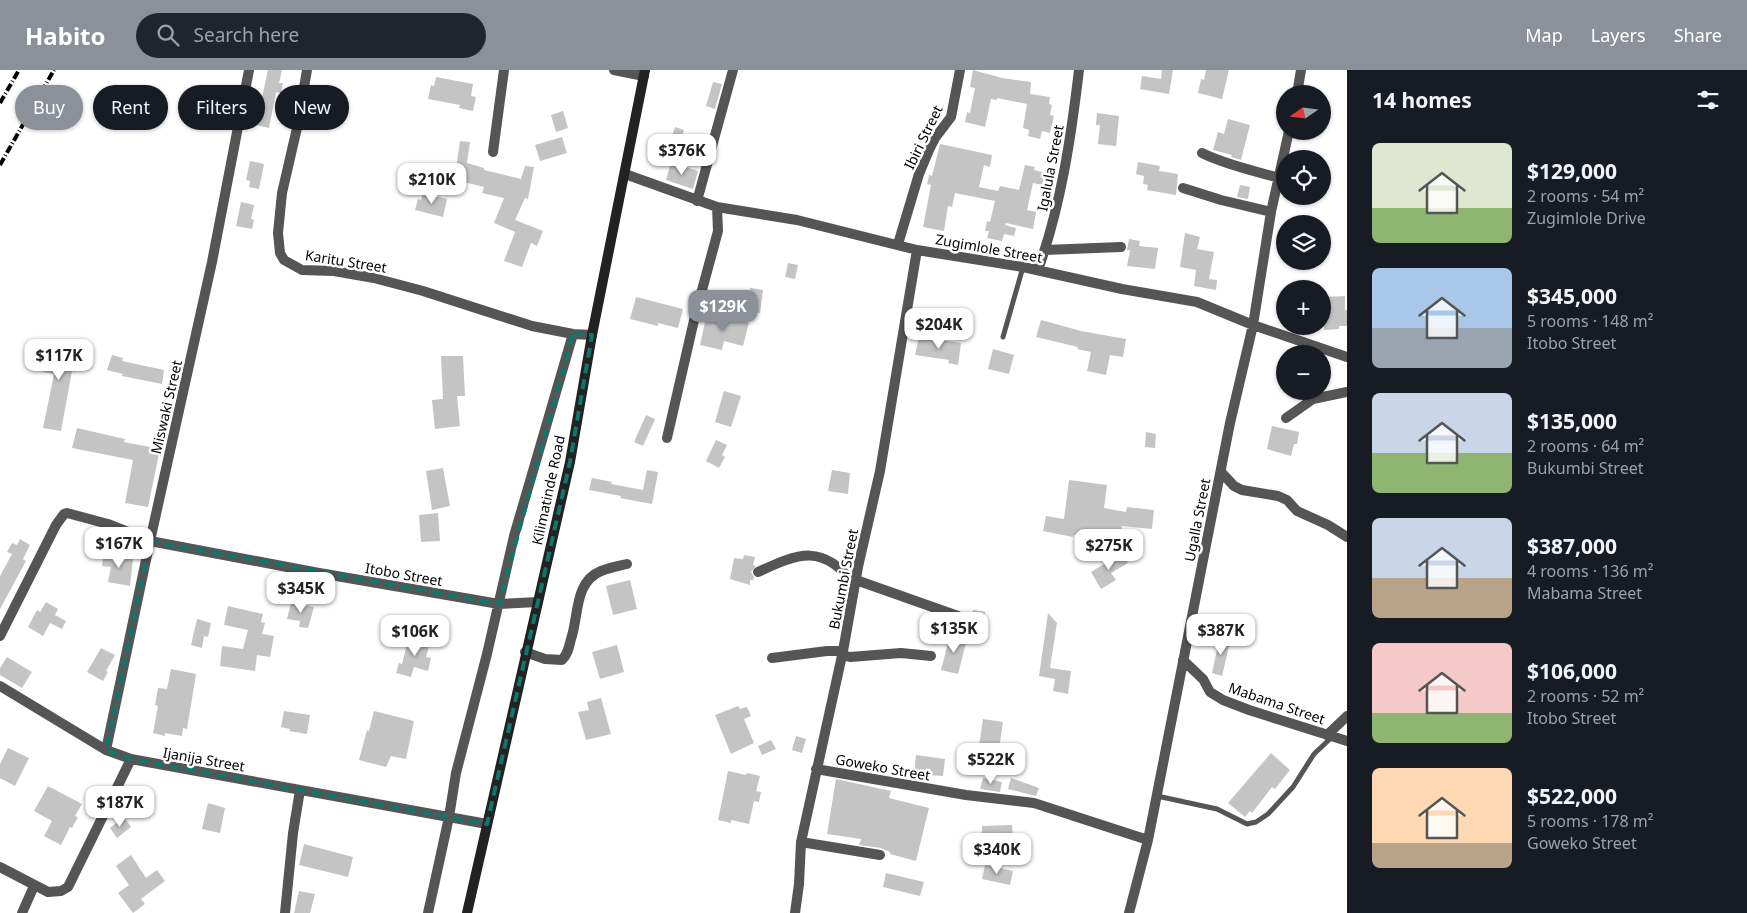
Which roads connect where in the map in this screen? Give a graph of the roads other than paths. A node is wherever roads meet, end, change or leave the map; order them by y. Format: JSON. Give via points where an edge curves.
{"nodes":[{"id":1,"x":249,"y":70,"type":"edge"},
{"id":2,"x":307,"y":70,"type":"edge"},
{"id":3,"x":504,"y":70,"type":"edge"},
{"id":4,"x":614,"y":70,"type":"edge"},
{"id":5,"x":733,"y":70,"type":"edge"},
{"id":6,"x":960,"y":70,"type":"edge"},
{"id":7,"x":1079,"y":70,"type":"edge"},
{"id":8,"x":1302,"y":70,"type":"edge"},
{"id":9,"x":645,"y":73,"type":"edge"},
{"id":10,"x":1299,"y":85,"type":"edge"},
{"id":11,"x":493,"y":152,"type":"dead end"},
{"id":12,"x":1202,"y":153,"type":"dead end"},
{"id":13,"x":625,"y":174,"type":"junction"},
{"id":14,"x":1276,"y":177,"type":"edge"},
{"id":15,"x":1183,"y":188,"type":"dead end"},
{"id":16,"x":1276,"y":191,"type":"edge"},
{"id":17,"x":697,"y":201,"type":"junction"},
{"id":18,"x":717,"y":208,"type":"junction"},
{"id":19,"x":1271,"y":212,"type":"junction"},
{"id":20,"x":898,"y":244,"type":"junction"},
{"id":21,"x":1121,"y":247,"type":"dead end"},
{"id":22,"x":917,"y":250,"type":"junction"},
{"id":23,"x":1046,"y":250,"type":"junction"},
{"id":24,"x":1023,"y":267,"type":"junction"},
{"id":25,"x":1038,"y":270,"type":"junction"},
{"id":26,"x":1252,"y":325,"type":"junction"},
{"id":27,"x":573,"y":334,"type":"junction"},
{"id":28,"x":592,"y":335,"type":"junction"},
{"id":29,"x":1003,"y":337,"type":"dead end"},
{"id":30,"x":1347,"y":358,"type":"edge"},
{"id":31,"x":1347,"y":392,"type":"edge"},
{"id":32,"x":1286,"y":418,"type":"dead end"},
{"id":33,"x":667,"y":438,"type":"dead end"},
{"id":34,"x":1220,"y":472,"type":"junction"},
{"id":35,"x":1347,"y":538,"type":"edge"},
{"id":36,"x":150,"y":541,"type":"junction"},
{"id":37,"x":627,"y":564,"type":"dead end"},
{"id":38,"x":758,"y":572,"type":"dead end"},
{"id":39,"x":855,"y":582,"type":"junction"},
{"id":40,"x":538,"y":602,"type":"junction"},
{"id":41,"x":498,"y":604,"type":"junction"},
{"id":42,"x":958,"y":616,"type":"dead end"},
{"id":43,"x":0,"y":636,"type":"edge"},
{"id":44,"x":525,"y":652,"type":"junction"},
{"id":45,"x":842,"y":653,"type":"junction"},
{"id":46,"x":931,"y":656,"type":"dead end"},
{"id":47,"x":772,"y":658,"type":"dead end"},
{"id":48,"x":1183,"y":660,"type":"junction"},
{"id":49,"x":0,"y":686,"type":"edge"},
{"id":50,"x":1347,"y":716,"type":"edge"},
{"id":51,"x":1330,"y":736,"type":"junction"},
{"id":52,"x":1347,"y":741,"type":"edge"},
{"id":53,"x":106,"y":750,"type":"junction"},
{"id":54,"x":131,"y":759,"type":"junction"},
{"id":55,"x":816,"y":769,"type":"junction"},
{"id":56,"x":300,"y":790,"type":"junction"},
{"id":57,"x":1157,"y":796,"type":"junction"},
{"id":58,"x":449,"y":817,"type":"junction"},
{"id":59,"x":487,"y":824,"type":"junction"},
{"id":60,"x":1148,"y":840,"type":"junction"},
{"id":61,"x":801,"y":842,"type":"junction"},
{"id":62,"x":880,"y":855,"type":"dead end"},
{"id":63,"x":0,"y":867,"type":"edge"},
{"id":64,"x":34,"y":886,"type":"junction"},
{"id":65,"x":22,"y":913,"type":"edge"},
{"id":66,"x":285,"y":913,"type":"edge"},
{"id":67,"x":428,"y":913,"type":"edge"},
{"id":68,"x":467,"y":913,"type":"edge"},
{"id":69,"x":795,"y":913,"type":"edge"},
{"id":70,"x":1129,"y":913,"type":"edge"}],
"edges":[{"from":1,"to":36,"type":"street","name":"Miswaki Street","via":[[212,262]]},
{"from":2,"to":27,"type":"street","name":"Karitu Street","via":[[282,192],[278,233],[284,260],[302,270],[334,271],[374,278],[532,326]]},
{"from":3,"to":11,"type":"street"},
{"from":4,"to":9,"type":"street"},
{"from":5,"to":17,"type":"street"},
{"from":6,"to":20,"type":"street","name":"Ibiri Street","via":[[951,117],[929,150]]},
{"from":7,"to":23,"type":"street","name":"Igalula Street","via":[[1070,146]]},
{"from":8,"to":10,"type":"street"},
{"from":9,"to":13,"type":"main road","name":"Kilimatinde Road"},
{"from":12,"to":14,"type":"street","via":[[1236,167]]},
{"from":13,"to":17,"type":"street","name":"Zugimlole Street"},
{"from":13,"to":28,"type":"main road","name":"Kilimatinde Road"},
{"from":15,"to":19,"type":"street"},
{"from":16,"to":19,"type":"street","name":"Ugalla Street"},
{"from":17,"to":18,"type":"street","name":"Zugimlole Street"},
{"from":18,"to":20,"type":"street","name":"Zugimlole Street","via":[[797,220]]},
{"from":18,"to":33,"type":"street","via":[[718,231]]},
{"from":19,"to":26,"type":"street","name":"Ugalla Street"},
{"from":20,"to":22,"type":"street","name":"Zugimlole Street"},
{"from":21,"to":23,"type":"street"},
{"from":22,"to":24,"type":"street","name":"Zugimlole Street"},
{"from":22,"to":39,"type":"street","name":"Bukumbi Street","via":[[880,471]]},
{"from":23,"to":25,"type":"street","name":"Igalula Street"},
{"from":24,"to":25,"type":"street","name":"Zugimlole Street"},
{"from":24,"to":29,"type":"lane"},
{"from":25,"to":26,"type":"street","name":"Zugimlole Street","via":[[1197,302]]},
{"from":26,"to":30,"type":"street","name":"Zugimlole Street"},
{"from":26,"to":34,"type":"street","name":"Ugalla Street"},
{"from":27,"to":28,"type":"street","name":"Karitu Street"},
{"from":27,"to":41,"type":"street","via":[[514,536]]},
{"from":28,"to":40,"type":"main road","name":"Kilimatinde Road","via":[[570,462]]},
{"from":31,"to":32,"type":"street","via":[[1313,399]]},
{"from":34,"to":35,"type":"street","via":[[1242,490],[1287,500],[1297,511]]},
{"from":34,"to":48,"type":"street","name":"Ugalla Street"},
{"from":36,"to":41,"type":"street","name":"Itobo Street"},
{"from":36,"to":43,"type":"street","name":"Itobo Street","via":[[108,524],[71,513],[64,514]]},
{"from":36,"to":53,"type":"street","name":"Miswaki Street"},
{"from":37,"to":44,"type":"street","via":[[601,571],[582,587],[573,635],[562,660],[545,659]]},
{"from":38,"to":39,"type":"street","via":[[790,558],[817,555]]},
{"from":39,"to":42,"type":"street"},
{"from":39,"to":45,"type":"street","name":"Bukumbi Street"},
{"from":40,"to":41,"type":"street","name":"Itobo Street"},
{"from":40,"to":44,"type":"main road","name":"Kilimatinde Road"},
{"from":41,"to":58,"type":"street","via":[[456,774]]},
{"from":44,"to":59,"type":"main road","name":"Kilimatinde Road"},
{"from":45,"to":46,"type":"street","via":[[850,657],[901,653]]},
{"from":45,"to":47,"type":"street","via":[[827,651]]},
{"from":45,"to":55,"type":"street","name":"Bukumbi Street"},
{"from":48,"to":51,"type":"street","name":"Mabama Street","via":[[1203,679],[1210,692],[1223,700]]},
{"from":48,"to":57,"type":"street","name":"Ugalla Street"},
{"from":49,"to":53,"type":"street","name":"Ijanija Street"},
{"from":50,"to":51,"type":"street"},
{"from":51,"to":52,"type":"street","name":"Mabama Street"},
{"from":51,"to":57,"type":"lane","via":[[1268,814],[1256,822],[1247,824],[1217,809]]},
{"from":53,"to":54,"type":"street","name":"Ijanija Street"},
{"from":54,"to":56,"type":"street","name":"Ijanija Street"},
{"from":54,"to":64,"type":"street","via":[[68,887],[48,892]]},
{"from":55,"to":60,"type":"street","name":"Goweko Street","via":[[966,795],[1034,803]]},
{"from":55,"to":61,"type":"street","name":"Bukumbi Street"},
{"from":56,"to":58,"type":"street","name":"Ijanija Street"},
{"from":56,"to":66,"type":"street"},
{"from":57,"to":60,"type":"street","name":"Ugalla Street"},
{"from":58,"to":59,"type":"street","name":"Ijanija Street"},
{"from":58,"to":67,"type":"street"},
{"from":59,"to":68,"type":"main road","name":"Kilimatinde Road"},
{"from":60,"to":70,"type":"street","name":"Ugalla Street"},
{"from":61,"to":62,"type":"street"},
{"from":61,"to":69,"type":"street","name":"Bukumbi Street"},
{"from":63,"to":64,"type":"street"},
{"from":64,"to":65,"type":"street"}]}
